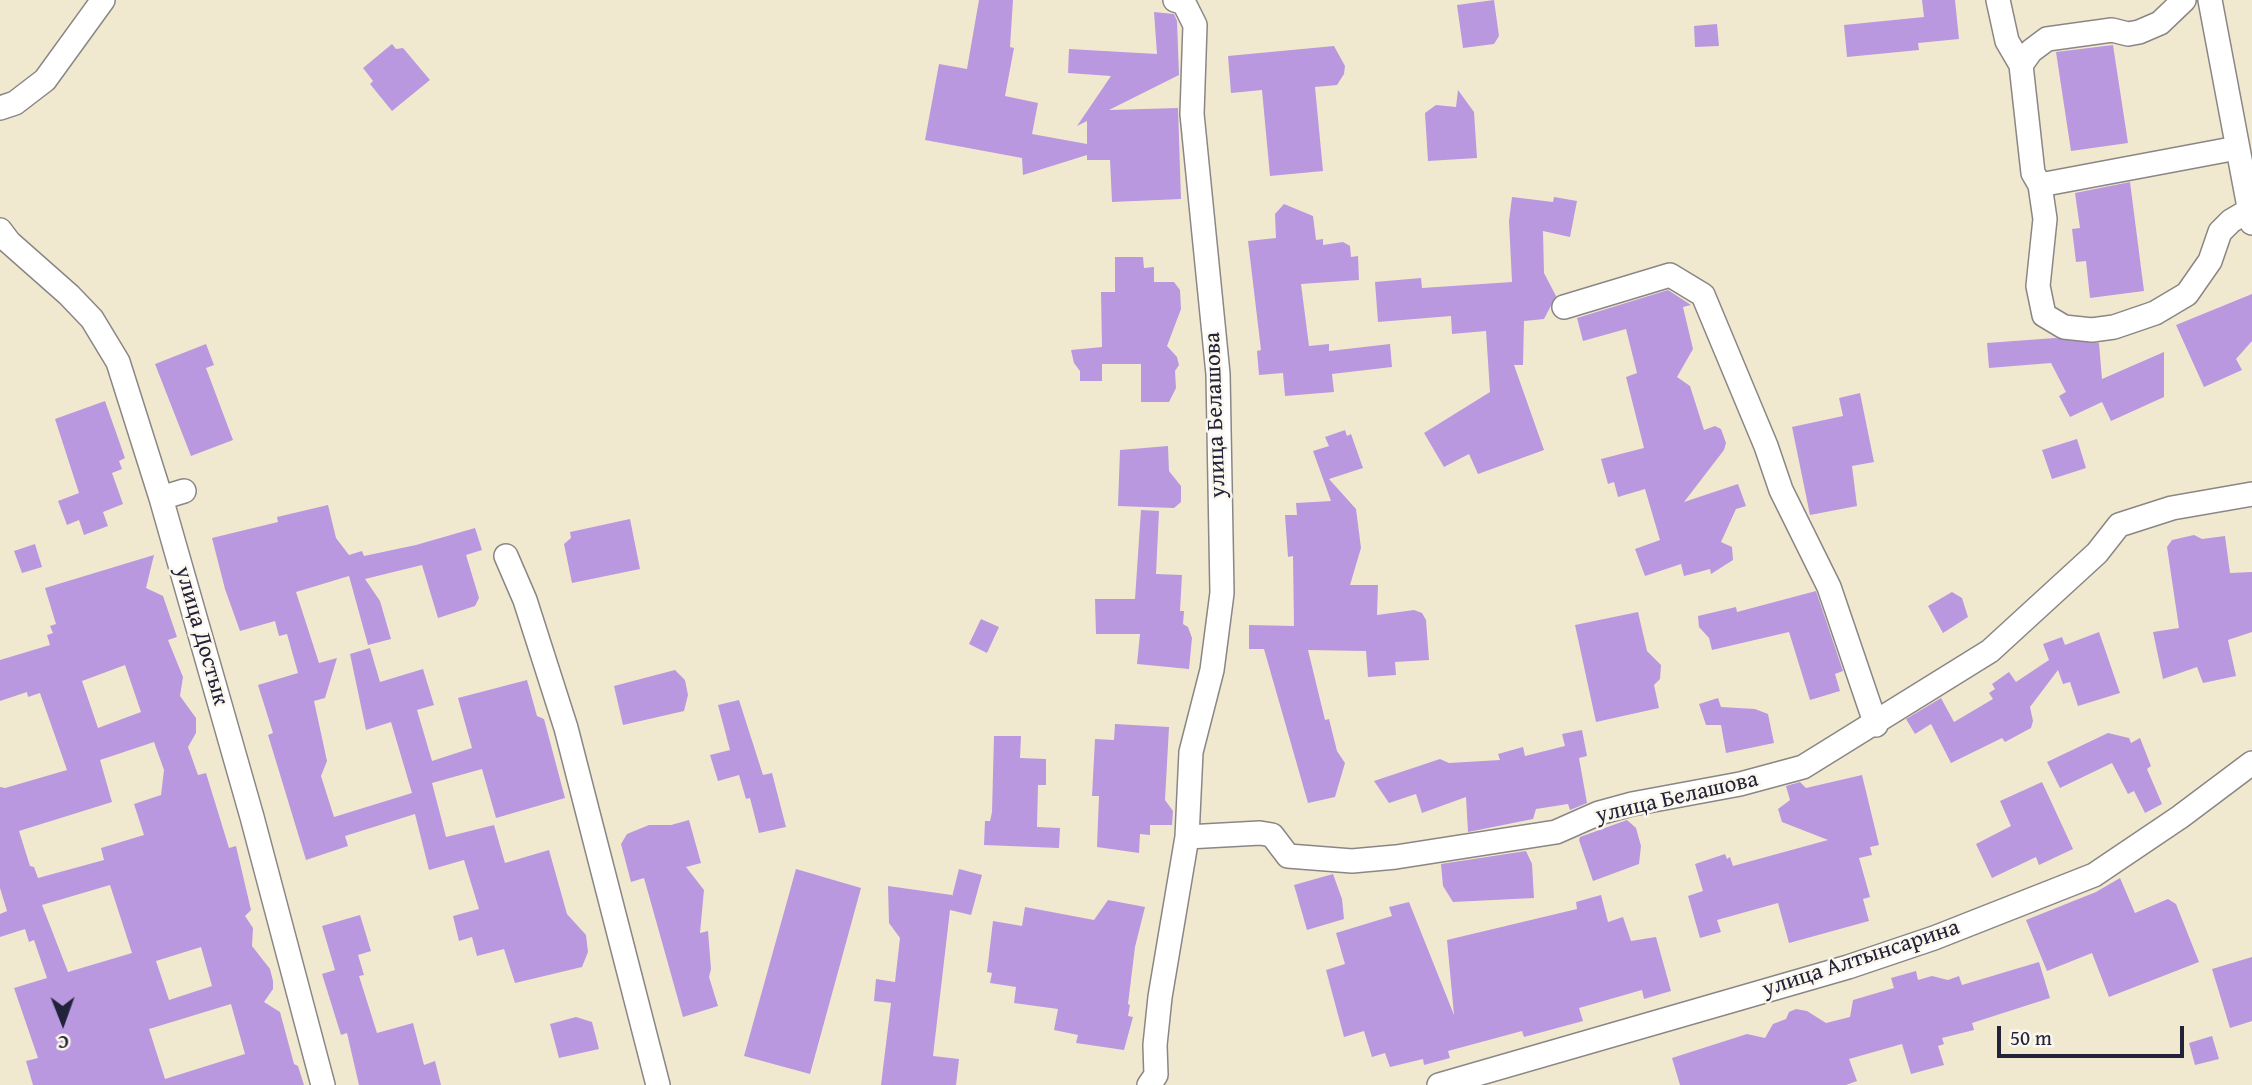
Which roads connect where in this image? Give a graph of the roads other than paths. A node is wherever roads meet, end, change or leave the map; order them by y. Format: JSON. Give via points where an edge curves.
{"nodes":[{"id":1,"x":103,"y":0,"type":"edge"},
{"id":2,"x":1175,"y":0,"type":"edge"},
{"id":3,"x":1998,"y":0,"type":"edge"},
{"id":4,"x":2184,"y":0,"type":"edge"},
{"id":5,"x":2210,"y":0,"type":"edge"},
{"id":6,"x":2021,"y":65,"type":"junction"},
{"id":7,"x":0,"y":108,"type":"edge"},
{"id":8,"x":2237,"y":148,"type":"junction"},
{"id":9,"x":2040,"y":185,"type":"junction"},
{"id":10,"x":2250,"y":217,"type":"edge"},
{"id":11,"x":0,"y":230,"type":"edge"},
{"id":12,"x":1564,"y":307,"type":"dead end"},
{"id":13,"x":184,"y":491,"type":"dead end"},
{"id":14,"x":2252,"y":494,"type":"edge"},
{"id":15,"x":161,"y":498,"type":"junction"},
{"id":16,"x":506,"y":556,"type":"dead end"},
{"id":17,"x":1876,"y":724,"type":"junction"},
{"id":18,"x":2252,"y":763,"type":"edge"},
{"id":19,"x":1187,"y":837,"type":"junction"},
{"id":20,"x":323,"y":1085,"type":"edge"},
{"id":21,"x":658,"y":1085,"type":"edge"},
{"id":22,"x":1149,"y":1085,"type":"edge"},
{"id":23,"x":1438,"y":1085,"type":"edge"}],
"edges":[{"from":1,"to":7,"type":"street","via":[[45,80],[15,103]]},
{"from":2,"to":19,"type":"street","name":"улица Белашова","via":[[1184,4],[1195,25],[1192,114],[1218,374],[1222,593],[1212,670],[1192,752]]},
{"from":3,"to":6,"type":"street","via":[[2007,41]]},
{"from":4,"to":6,"type":"street","via":[[2160,23],[2139,32],[2112,30],[2047,38]]},
{"from":5,"to":8,"type":"street"},
{"from":6,"to":9,"type":"street","via":[[2033,173]]},
{"from":8,"to":9,"type":"street"},
{"from":8,"to":10,"type":"street"},
{"from":9,"to":10,"type":"street","via":[[2045,219],[2040,299],[2045,315],[2077,330],[2132,321],[2187,294],[2210,261],[2220,232],[2231,220]]},
{"from":11,"to":15,"type":"street","name":"улица Достык","via":[[92,319],[118,362]]},
{"from":12,"to":17,"type":"street","via":[[1670,275],[1703,295],[1781,491],[1829,587]]},
{"from":13,"to":15,"type":"street"},
{"from":14,"to":17,"type":"street","name":"улица Белашова","via":[[2172,508],[2119,525],[2097,554],[1990,652]]},
{"from":15,"to":20,"type":"street","name":"улица Достык"},
{"from":16,"to":21,"type":"street","via":[[566,728]]},
{"from":17,"to":19,"type":"street","name":"улица Белашова","via":[[1804,767],[1632,804],[1556,832],[1493,844],[1352,861],[1288,856],[1272,835],[1260,833]]},
{"from":18,"to":23,"type":"street","name":"улица Алтынсарина","via":[[2094,875],[1848,967]]},
{"from":19,"to":22,"type":"street","name":"улица Белашова","via":[[1160,997],[1156,1075]]}]}
